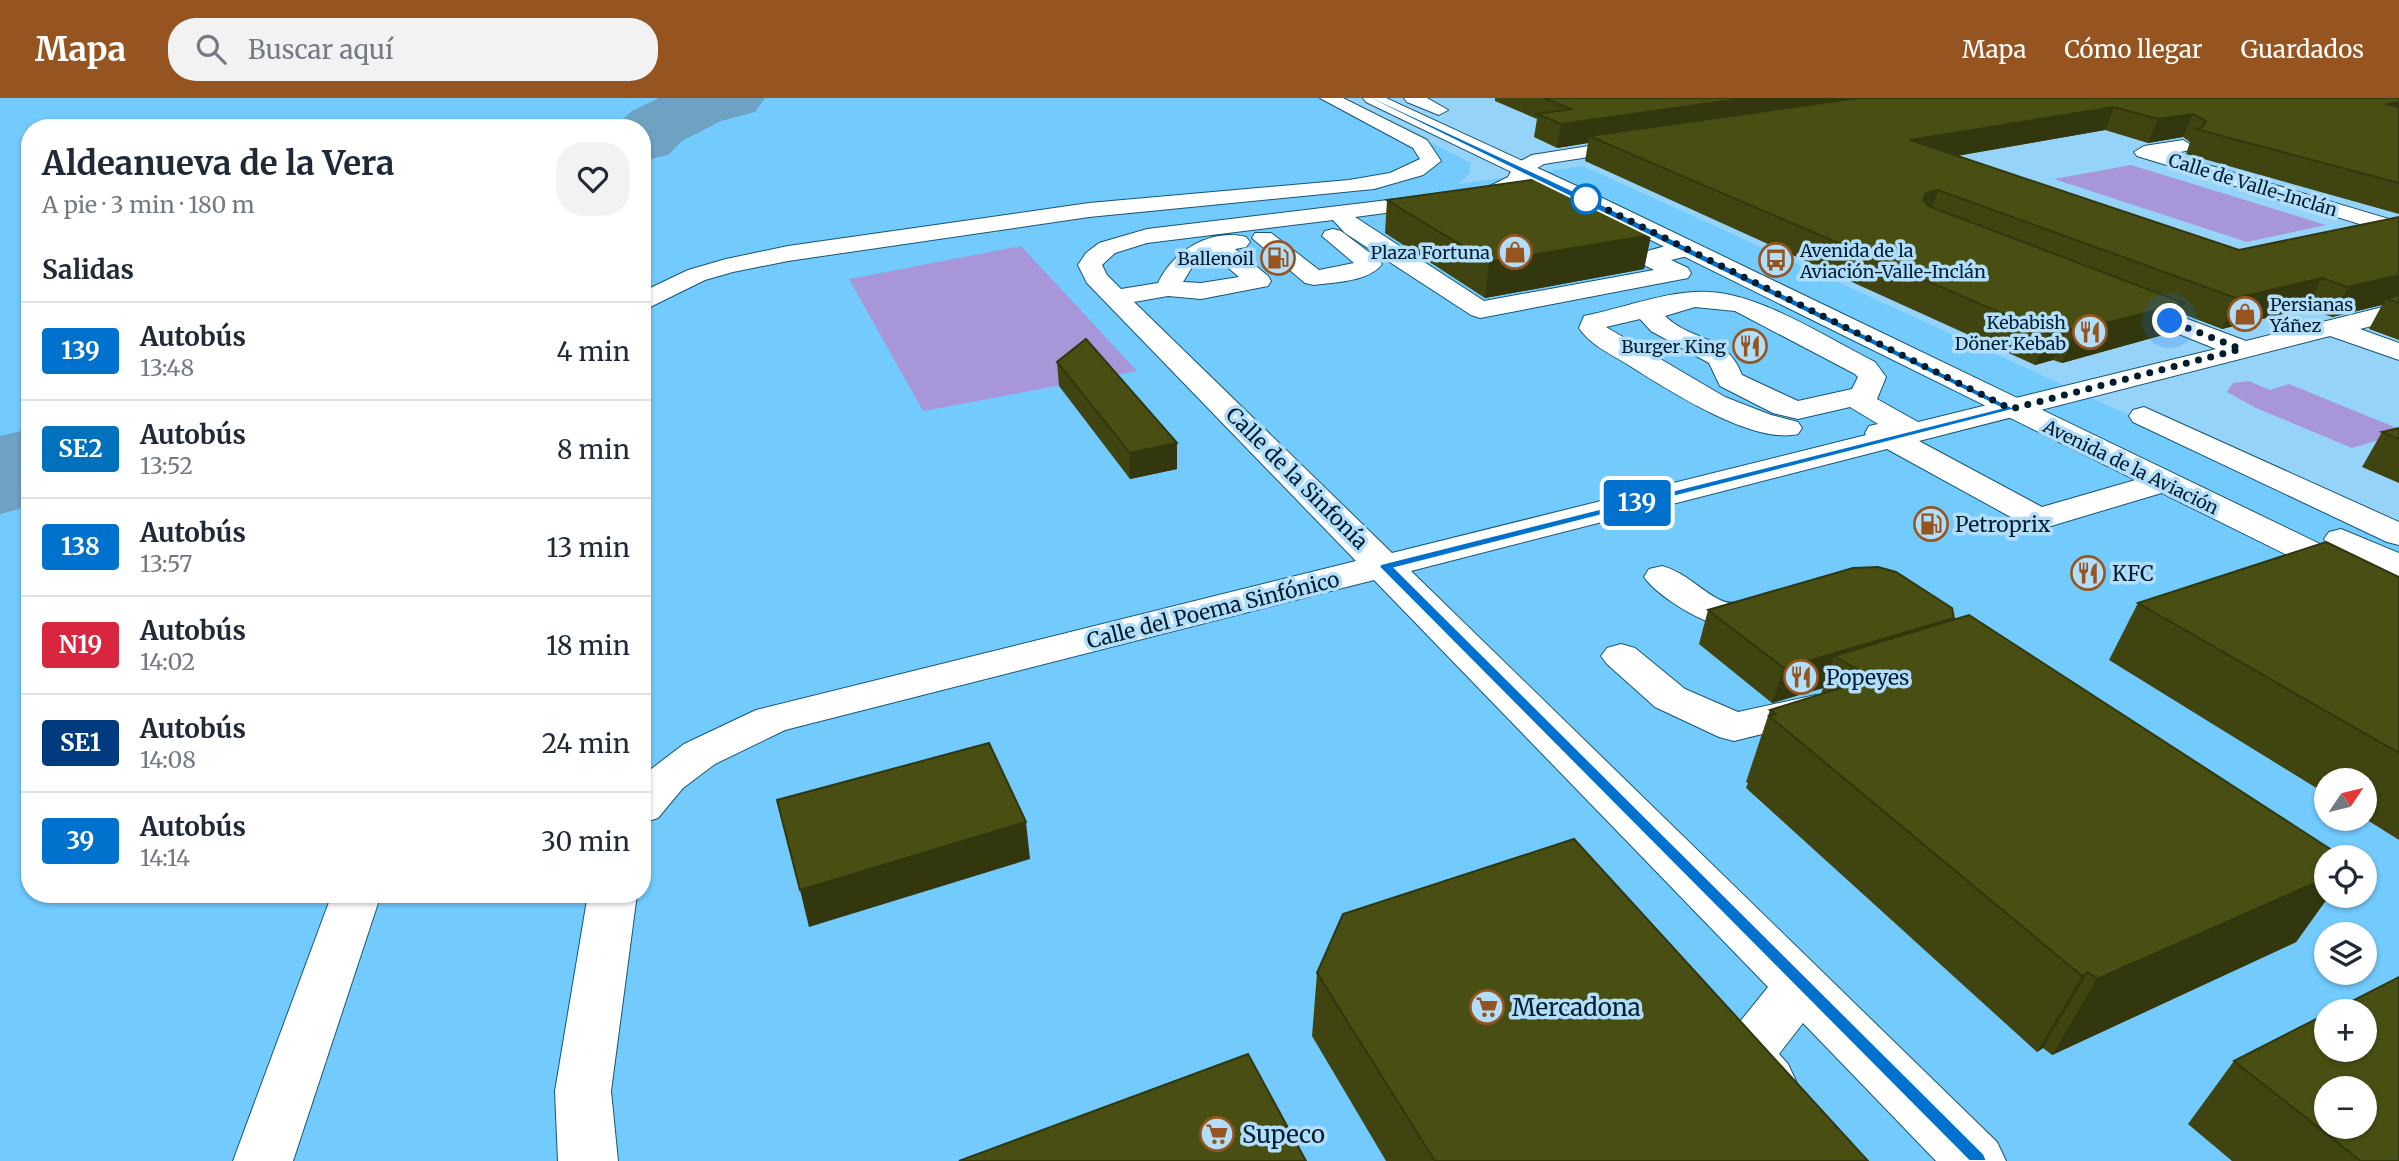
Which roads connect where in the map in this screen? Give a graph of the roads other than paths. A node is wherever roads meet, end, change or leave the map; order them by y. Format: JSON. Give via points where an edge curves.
{"nodes":[{"id":1,"x":1329,"y":98,"type":"edge"},
{"id":2,"x":1372,"y":98,"type":"edge"},
{"id":3,"x":1413,"y":98,"type":"edge"},
{"id":4,"x":1664,"y":141,"type":"edge"},
{"id":5,"x":2183,"y":146,"type":"edge"},
{"id":6,"x":1530,"y":164,"type":"junction"},
{"id":7,"x":1491,"y":193,"type":"junction"},
{"id":8,"x":1586,"y":199,"type":"junction"},
{"id":9,"x":1338,"y":212,"type":"junction"},
{"id":10,"x":1306,"y":216,"type":"junction"},
{"id":11,"x":2399,"y":229,"type":"edge"},
{"id":12,"x":1254,"y":231,"type":"junction"},
{"id":13,"x":1688,"y":249,"type":"junction"},
{"id":14,"x":1231,"y":257,"type":"junction"},
{"id":15,"x":1168,"y":289,"type":"junction"},
{"id":16,"x":2105,"y":296,"type":"edge"},
{"id":17,"x":651,"y":297,"type":"edge"},
{"id":18,"x":1115,"y":297,"type":"junction"},
{"id":19,"x":1660,"y":307,"type":"junction"},
{"id":20,"x":2399,"y":311,"type":"edge"},
{"id":21,"x":2332,"y":328,"type":"junction"},
{"id":22,"x":2241,"y":349,"type":"junction"},
{"id":23,"x":2399,"y":352,"type":"edge"},
{"id":24,"x":1863,"y":395,"type":"junction"},
{"id":25,"x":2045,"y":400,"type":"junction"},
{"id":26,"x":1810,"y":407,"type":"junction"},
{"id":27,"x":2011,"y":409,"type":"junction"},
{"id":28,"x":2144,"y":416,"type":"dead end"},
{"id":29,"x":1756,"y":421,"type":"junction"},
{"id":30,"x":1903,"y":436,"type":"junction"},
{"id":31,"x":1842,"y":451,"type":"junction"},
{"id":32,"x":2163,"y":482,"type":"junction"},
{"id":33,"x":2399,"y":535,"type":"edge"},
{"id":34,"x":2399,"y":566,"type":"edge"},
{"id":35,"x":1386,"y":567,"type":"junction"},
{"id":36,"x":1662,"y":577,"type":"dead end"},
{"id":37,"x":2399,"y":596,"type":"edge"},
{"id":38,"x":1796,"y":598,"type":"edge"},
{"id":39,"x":1621,"y":656,"type":"dead end"},
{"id":40,"x":1845,"y":698,"type":"edge"},
{"id":41,"x":651,"y":796,"type":"edge"},
{"id":42,"x":354,"y":903,"type":"edge"},
{"id":43,"x":611,"y":903,"type":"edge"},
{"id":44,"x":1801,"y":985,"type":"junction"},
{"id":45,"x":1798,"y":1113,"type":"edge"},
{"id":46,"x":263,"y":1161,"type":"edge"},
{"id":47,"x":588,"y":1161,"type":"edge"},
{"id":48,"x":1976,"y":1161,"type":"edge"}],
"edges":[{"from":1,"to":17,"type":"street","via":[[1420,144],[1431,161],[1406,177],[1088,210],[762,259],[701,274]]},
{"from":2,"to":6,"type":"street","name":"Avenida de la Aviación"},
{"from":3,"to":6,"type":"street","name":"Avenida de la Aviación"},
{"from":4,"to":6,"type":"street"},
{"from":5,"to":11,"type":"street","name":"Calle de Valle-Inclán","via":[[2144,152]]},
{"from":6,"to":7,"type":"street","name":"Calle de la Sinfonía","via":[[1517,181]]},
{"from":6,"to":8,"type":"street","name":"Avenida de la Aviación"},
{"from":6,"to":25,"type":"street","name":"Avenida de la Aviación"},
{"from":7,"to":8,"type":"street","name":"Calle de la Sinfonía","via":[[1540,192]]},
{"from":7,"to":9,"type":"street","name":"Calle de la Sinfonía"},
{"from":8,"to":13,"type":"street","name":"Avenida de la Aviación"},
{"from":9,"to":10,"type":"street","name":"Calle de la Sinfonía"},
{"from":9,"to":13,"type":"street","via":[[1353,228],[1480,310],[1679,274],[1648,258]]},
{"from":10,"to":12,"type":"street","name":"Calle de la Sinfonía"},
{"from":10,"to":12,"type":"street","via":[[1355,253],[1295,263]]},
{"from":12,"to":14,"type":"street"},
{"from":12,"to":18,"type":"street","name":"Calle de la Sinfonía","via":[[1147,236],[1096,253],[1090,265]]},
{"from":13,"to":27,"type":"street","name":"Avenida de la Aviación"},
{"from":14,"to":15,"type":"street"},
{"from":14,"to":15,"type":"street","via":[[1194,252],[1177,267]]},
{"from":15,"to":18,"type":"street"},
{"from":16,"to":22,"type":"street"},
{"from":18,"to":35,"type":"street","name":"Calle de la Sinfonía"},
{"from":19,"to":24,"type":"street","via":[[1705,299],[1744,306],[1865,368],[1872,377]]},
{"from":19,"to":26,"type":"street","via":[[1648,314],[1650,318],[1719,357],[1730,380],[1783,407]]},
{"from":19,"to":29,"type":"street","via":[[1606,317],[1593,322],[1592,328],[1720,406]]},
{"from":20,"to":21,"type":"street"},
{"from":21,"to":22,"type":"street"},
{"from":21,"to":23,"type":"street"},
{"from":22,"to":25,"type":"street"},
{"from":24,"to":26,"type":"street"},
{"from":24,"to":30,"type":"street","via":[[1861,402]]},
{"from":25,"to":27,"type":"street"},
{"from":25,"to":34,"type":"street","name":"Avenida de la Aviación"},
{"from":26,"to":29,"type":"street"},
{"from":26,"to":30,"type":"street","via":[[1839,410]]},
{"from":27,"to":30,"type":"street","name":"Calle del Poema Sinfónico"},
{"from":27,"to":32,"type":"street","name":"Avenida de la Aviación"},
{"from":28,"to":33,"type":"street"},
{"from":29,"to":31,"type":"street","via":[[1817,437]]},
{"from":30,"to":31,"type":"street","name":"Calle del Poema Sinfónico"},
{"from":30,"to":32,"type":"street","via":[[2039,519]]},
{"from":31,"to":35,"type":"street","name":"Calle del Poema Sinfónico"},
{"from":32,"to":37,"type":"street","name":"Avenida de la Aviación"},
{"from":35,"to":41,"type":"street","name":"Calle del Poema Sinfónico","via":[[771,720],[705,751]]},
{"from":35,"to":44,"type":"street","name":"Calle de la Sinfonía"},
{"from":36,"to":38,"type":"street","via":[[1707,608],[1732,616]]},
{"from":39,"to":40,"type":"street","via":[[1670,698],[1734,727]]},
{"from":42,"to":46,"type":"street"},
{"from":43,"to":47,"type":"street","via":[[583,1091]]},
{"from":44,"to":45,"type":"street","via":[[1746,1056]]},
{"from":44,"to":48,"type":"street","name":"Calle de la Sinfonía"}]}
